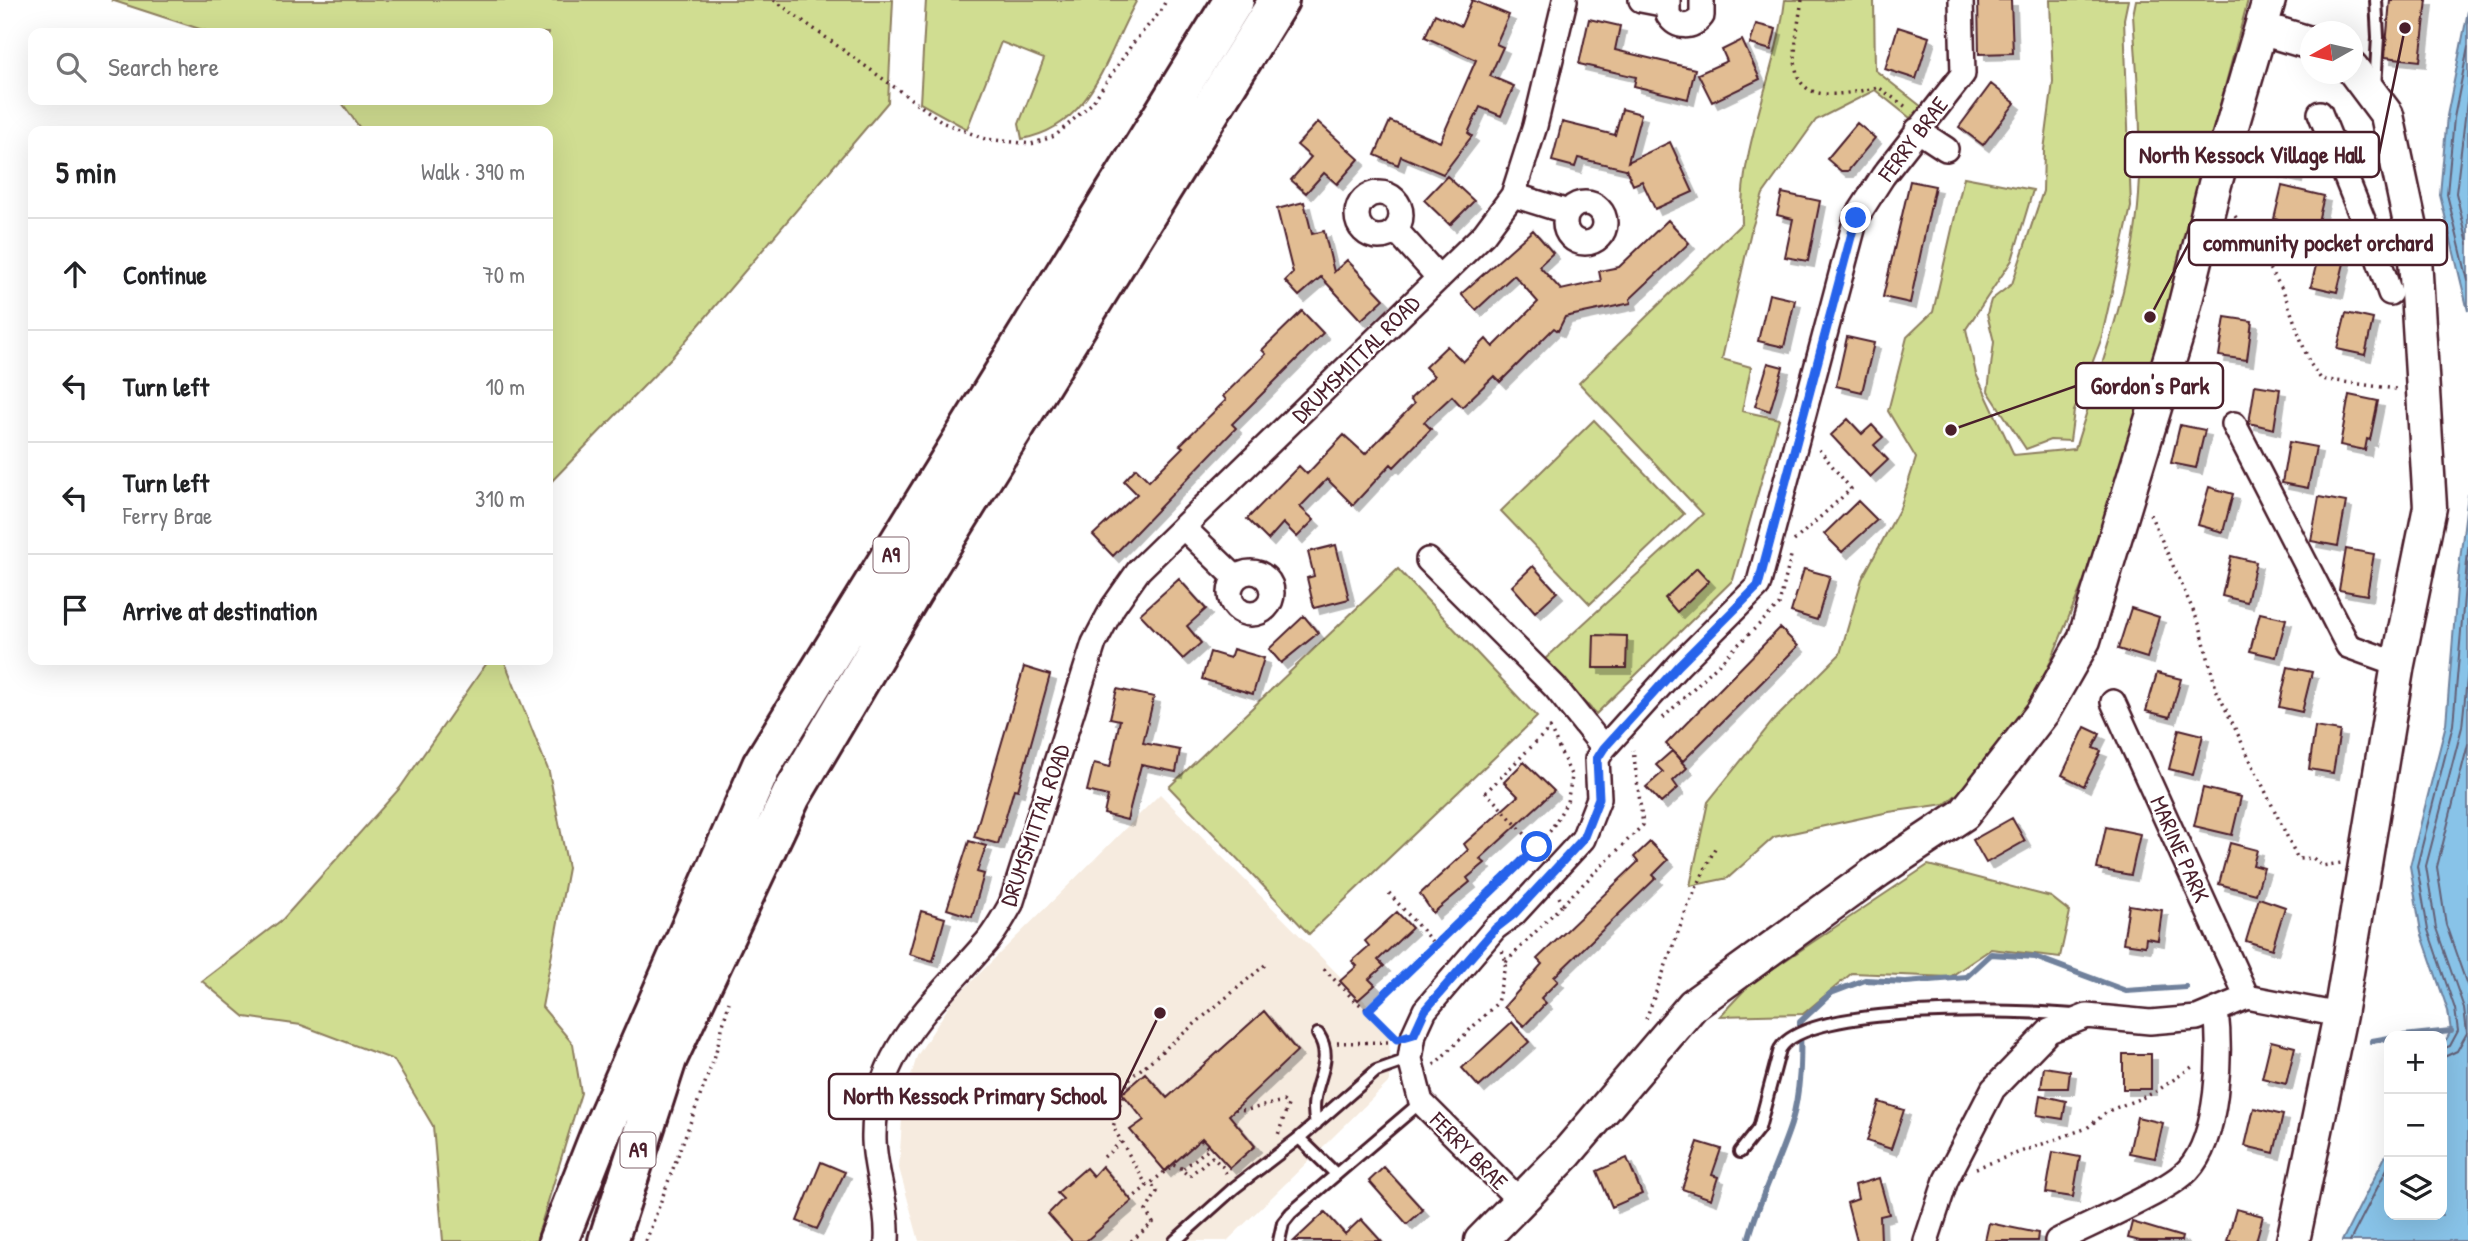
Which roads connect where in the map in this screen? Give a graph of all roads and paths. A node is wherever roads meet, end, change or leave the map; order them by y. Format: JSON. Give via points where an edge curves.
{"nodes":[{"id":1,"x":774,"y":0,"type":"edge"},
{"id":2,"x":1166,"y":0,"type":"edge"},
{"id":3,"x":1234,"y":0,"type":"edge"},
{"id":4,"x":1279,"y":0,"type":"edge"},
{"id":5,"x":1565,"y":0,"type":"edge"},
{"id":6,"x":1642,"y":0,"type":"edge"},
{"id":7,"x":1702,"y":0,"type":"edge"},
{"id":8,"x":1802,"y":0,"type":"edge"},
{"id":9,"x":1961,"y":0,"type":"edge"},
{"id":10,"x":2376,"y":0,"type":"edge"},
{"id":11,"x":1667,"y":2,"type":"edge"},
{"id":12,"x":2266,"y":15,"type":"edge"},
{"id":13,"x":2300,"y":36,"type":"edge"},
{"id":14,"x":2363,"y":82,"type":"edge"},
{"id":15,"x":2374,"y":97,"type":"junction"},
{"id":16,"x":2320,"y":113,"type":"dead end"},
{"id":17,"x":1920,"y":126,"type":"junction"},
{"id":18,"x":1945,"y":149,"type":"dead end"},
{"id":19,"x":2215,"y":184,"type":"junction"},
{"id":20,"x":1513,"y":195,"type":"junction"},
{"id":21,"x":1568,"y":212,"type":"dead end"},
{"id":22,"x":1396,"y":230,"type":"dead end"},
{"id":23,"x":2414,"y":243,"type":"junction"},
{"id":24,"x":2376,"y":253,"type":"junction"},
{"id":25,"x":1438,"y":278,"type":"junction"},
{"id":26,"x":2390,"y":293,"type":"dead end"},
{"id":27,"x":2423,"y":393,"type":"junction"},
{"id":28,"x":2234,"y":424,"type":"dead end"},
{"id":29,"x":2134,"y":475,"type":"junction"},
{"id":30,"x":1183,"y":527,"type":"junction"},
{"id":31,"x":1428,"y":560,"type":"dead end"},
{"id":32,"x":1236,"y":578,"type":"dead end"},
{"id":33,"x":2398,"y":664,"type":"junction"},
{"id":34,"x":2113,"y":702,"type":"dead end"},
{"id":35,"x":1604,"y":748,"type":"junction"},
{"id":36,"x":1537,"y":847,"type":"junction"},
{"id":37,"x":1715,"y":848,"type":"dead end"},
{"id":38,"x":2361,"y":873,"type":"junction"},
{"id":39,"x":1389,"y":893,"type":"dead end"},
{"id":40,"x":1563,"y":904,"type":"dead end"},
{"id":41,"x":1496,"y":928,"type":"junction"},
{"id":42,"x":1435,"y":945,"type":"junction"},
{"id":43,"x":1506,"y":962,"type":"junction"},
{"id":44,"x":1265,"y":965,"type":"dead end"},
{"id":45,"x":1324,"y":969,"type":"dead end"},
{"id":46,"x":730,"y":996,"type":"dead end"},
{"id":47,"x":2247,"y":997,"type":"junction"},
{"id":48,"x":1368,"y":1010,"type":"junction"},
{"id":49,"x":2216,"y":1010,"type":"junction"},
{"id":50,"x":2340,"y":1015,"type":"junction"},
{"id":51,"x":2087,"y":1016,"type":"junction"},
{"id":52,"x":1321,"y":1039,"type":"joint"},
{"id":53,"x":2220,"y":1048,"type":"junction"},
{"id":54,"x":1650,"y":1057,"type":"junction"},
{"id":55,"x":1410,"y":1059,"type":"junction"},
{"id":56,"x":1419,"y":1092,"type":"junction"},
{"id":57,"x":1235,"y":1109,"type":"dead end"},
{"id":58,"x":1316,"y":1124,"type":"junction"},
{"id":59,"x":599,"y":1137,"type":"junction"},
{"id":60,"x":1299,"y":1138,"type":"junction"},
{"id":61,"x":1201,"y":1140,"type":"dead end"},
{"id":62,"x":1121,"y":1142,"type":"junction"},
{"id":63,"x":1279,"y":1151,"type":"junction"},
{"id":64,"x":1740,"y":1152,"type":"dead end"},
{"id":65,"x":1104,"y":1157,"type":"dead end"},
{"id":66,"x":1184,"y":1169,"type":"junction"},
{"id":67,"x":1336,"y":1174,"type":"junction"},
{"id":68,"x":1946,"y":1180,"type":"junction"},
{"id":69,"x":1149,"y":1184,"type":"junction"},
{"id":70,"x":1234,"y":1188,"type":"junction"},
{"id":71,"x":1130,"y":1200,"type":"dead end"},
{"id":72,"x":1521,"y":1202,"type":"junction"},
{"id":73,"x":558,"y":1241,"type":"edge"},
{"id":74,"x":575,"y":1241,"type":"edge"},
{"id":75,"x":608,"y":1241,"type":"edge"},
{"id":76,"x":646,"y":1241,"type":"edge"},
{"id":77,"x":887,"y":1241,"type":"edge"},
{"id":78,"x":1131,"y":1241,"type":"edge"},
{"id":79,"x":1175,"y":1241,"type":"edge"},
{"id":80,"x":1279,"y":1241,"type":"edge"},
{"id":81,"x":1480,"y":1241,"type":"edge"},
{"id":82,"x":1926,"y":1241,"type":"edge"},
{"id":83,"x":2057,"y":1241,"type":"edge"},
{"id":84,"x":2293,"y":1241,"type":"edge"}],
"edges":[{"from":1,"to":2,"type":"path","via":[[944,123],[985,139],[1031,144],[1055,136],[1092,103]]},
{"from":3,"to":59,"type":"highway","number":"A9","via":[[762,765]]},
{"from":4,"to":75,"type":"highway","number":"A9","via":[[791,796],[667,1059]]},
{"from":5,"to":20,"type":"street","name":"DRUMSMITTAL ROAD"},
{"from":6,"to":11,"type":"street"},
{"from":7,"to":11,"type":"street","via":[[1702,16],[1685,26],[1672,20]]},
{"from":8,"to":17,"type":"path","via":[[1793,57],[1795,73],[1807,88],[1825,96],[1878,87],[1895,96]]},
{"from":9,"to":17,"type":"street","name":"FERRY BRAE","via":[[1963,74]]},
{"from":10,"to":15,"type":"lane"},
{"from":12,"to":13,"type":"street"},
{"from":12,"to":19,"type":"street"},
{"from":14,"to":15,"type":"street"},
{"from":15,"to":23,"type":"street","via":[[2387,115]]},
{"from":16,"to":24,"type":"street"},
{"from":17,"to":18,"type":"street"},
{"from":17,"to":35,"type":"street","name":"FERRY BRAE","via":[[1856,218],[1758,586]]},
{"from":19,"to":27,"type":"path","via":[[2283,290],[2309,362],[2321,379]]},
{"from":19,"to":29,"type":"street","via":[[2178,332]]},
{"from":20,"to":21,"type":"street"},
{"from":20,"to":25,"type":"street","name":"DRUMSMITTAL ROAD","via":[[1483,234]]},
{"from":22,"to":25,"type":"street","name":"DRUMSMITTAL ROAD"},
{"from":23,"to":24,"type":"street"},
{"from":23,"to":27,"type":"street"},
{"from":24,"to":26,"type":"street"},
{"from":25,"to":30,"type":"street","name":"DRUMSMITTAL ROAD"},
{"from":27,"to":33,"type":"street","via":[[2430,506]]},
{"from":28,"to":33,"type":"street","via":[[2348,646]]},
{"from":29,"to":38,"type":"path","via":[[2200,625],[2216,689],[2298,859],[2313,858],[2322,866],[2340,863]]},
{"from":29,"to":54,"type":"street","via":[[2084,640],[2043,712],[1964,814],[1878,870],[1693,1006]]},
{"from":30,"to":32,"type":"street"},
{"from":30,"to":77,"type":"street","name":"DRUMSMITTAL ROAD","via":[[1139,570],[1094,643],[1011,904],[986,943],[936,995],[896,1049],[879,1096],[874,1140]]},
{"from":31,"to":35,"type":"street","via":[[1555,687]]},
{"from":33,"to":38,"type":"street"},
{"from":34,"to":47,"type":"street","name":"MARINE PARK"},
{"from":35,"to":41,"type":"street","via":[[1597,759],[1599,798],[1583,839]]},
{"from":36,"to":36,"type":"path","via":[[1486,792],[1550,728],[1572,777],[1567,802]]},
{"from":36,"to":42,"type":"path"},
{"from":37,"to":54,"type":"path","via":[[1652,996],[1640,1040]]},
{"from":38,"to":50,"type":"street"},
{"from":39,"to":42,"type":"path"},
{"from":40,"to":43,"type":"path"},
{"from":41,"to":43,"type":"path"},
{"from":41,"to":55,"type":"street","via":[[1425,1010]]},
{"from":42,"to":48,"type":"path"},
{"from":43,"to":56,"type":"path","via":[[1497,1003]]},
{"from":44,"to":62,"type":"path","via":[[1129,1080],[1112,1127]]},
{"from":45,"to":48,"type":"path"},
{"from":46,"to":76,"type":"path","via":[[714,1059]]},
{"from":47,"to":49,"type":"street"},
{"from":47,"to":50,"type":"street"},
{"from":48,"to":52,"type":"path","via":[[1397,1039]]},
{"from":49,"to":51,"type":"street","via":[[2197,1018],[2150,1022]]},
{"from":49,"to":53,"type":"street"},
{"from":50,"to":84,"type":"street"},
{"from":51,"to":64,"type":"lane","via":[[2010,1010],[1894,1014],[1795,1034],[1780,1049],[1759,1128]]},
{"from":51,"to":68,"type":"street","via":[[2049,1031],[1993,1089]]},
{"from":52,"to":58,"type":"lane","via":[[1326,1055],[1312,1108]]},
{"from":53,"to":68,"type":"path","via":[[2154,1093],[2108,1111],[2087,1129]]},
{"from":53,"to":83,"type":"street","via":[[2204,1145],[2188,1171]]},
{"from":54,"to":72,"type":"street"},
{"from":55,"to":56,"type":"street","name":"FERRY BRAE"},
{"from":55,"to":58,"type":"lane","via":[[1376,1071]]},
{"from":56,"to":67,"type":"lane"},
{"from":56,"to":72,"type":"street","name":"FERRY BRAE"},
{"from":57,"to":63,"type":"path","via":[[1283,1101],[1288,1105],[1278,1132]]},
{"from":58,"to":60,"type":"lane"},
{"from":59,"to":73,"type":"highway","number":"A9"},
{"from":59,"to":74,"type":"highway","number":"A9"},
{"from":60,"to":63,"type":"lane"},
{"from":60,"to":67,"type":"lane"},
{"from":61,"to":66,"type":"path","via":[[1209,1148]]},
{"from":62,"to":65,"type":"path"},
{"from":62,"to":69,"type":"path"},
{"from":63,"to":70,"type":"lane"},
{"from":66,"to":69,"type":"path","via":[[1173,1165]]},
{"from":66,"to":70,"type":"path","via":[[1189,1176],[1212,1157]]},
{"from":67,"to":80,"type":"lane","via":[[1291,1213]]},
{"from":68,"to":82,"type":"street"},
{"from":69,"to":71,"type":"path"},
{"from":69,"to":78,"type":"path","via":[[1157,1192],[1146,1211],[1153,1223]]},
{"from":70,"to":79,"type":"lane"},
{"from":72,"to":81,"type":"street"}]}
